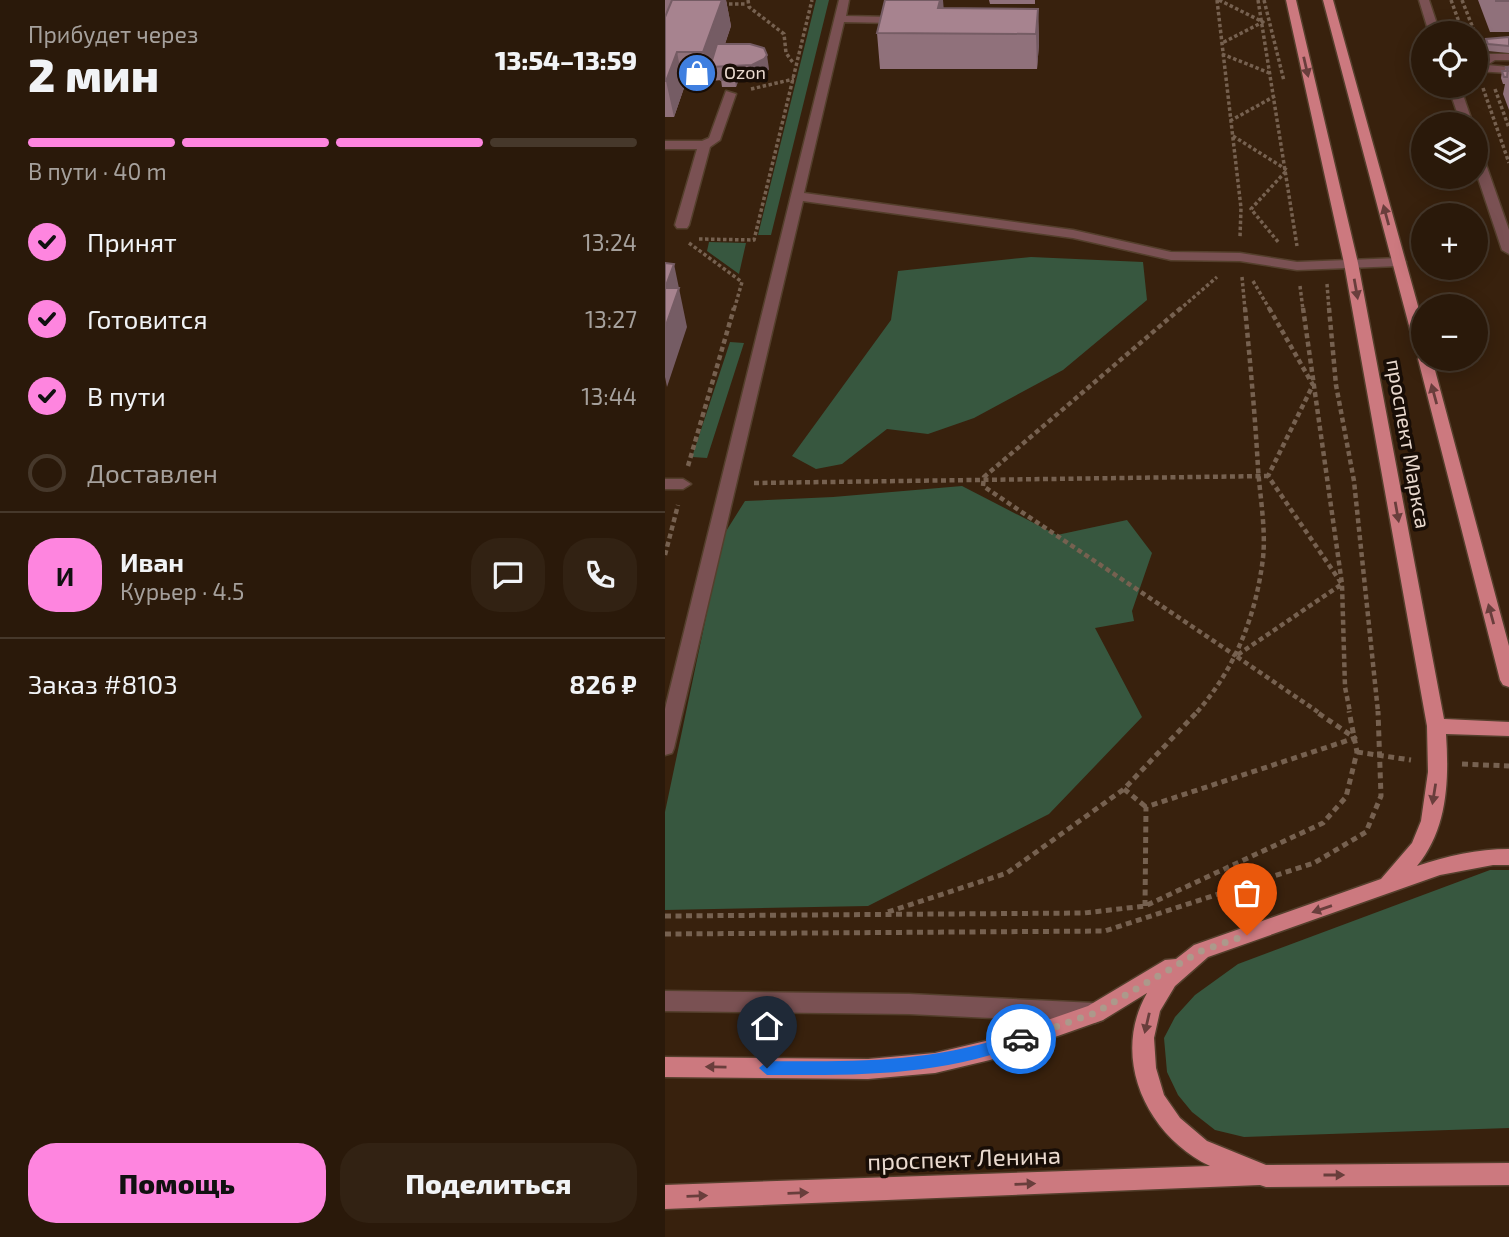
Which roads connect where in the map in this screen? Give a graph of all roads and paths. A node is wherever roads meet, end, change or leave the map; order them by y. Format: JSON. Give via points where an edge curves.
{"nodes":[{"id":1,"x":812,"y":0,"type":"edge"},
{"id":2,"x":845,"y":0,"type":"edge"},
{"id":3,"x":1218,"y":0,"type":"edge"},
{"id":4,"x":1258,"y":0,"type":"edge"},
{"id":5,"x":1264,"y":0,"type":"edge"},
{"id":6,"x":1291,"y":0,"type":"edge"},
{"id":7,"x":1328,"y":0,"type":"edge"},
{"id":8,"x":1424,"y":0,"type":"edge"},
{"id":9,"x":1451,"y":0,"type":"edge"},
{"id":10,"x":747,"y":2,"type":"edge"},
{"id":11,"x":719,"y":5,"type":"edge"},
{"id":12,"x":840,"y":19,"type":"junction"},
{"id":13,"x":892,"y":20,"type":"edge"},
{"id":14,"x":1432,"y":21,"type":"edge"},
{"id":15,"x":1459,"y":21,"type":"edge"},
{"id":16,"x":1263,"y":22,"type":"junction"},
{"id":17,"x":1222,"y":43,"type":"junction"},
{"id":18,"x":1222,"y":54,"type":"junction"},
{"id":19,"x":1509,"y":57,"type":"edge"},
{"id":20,"x":1488,"y":60,"type":"edge"},
{"id":21,"x":795,"y":65,"type":"junction"},
{"id":22,"x":1488,"y":69,"type":"edge"},
{"id":23,"x":1509,"y":70,"type":"edge"},
{"id":24,"x":1272,"y":75,"type":"junction"},
{"id":25,"x":794,"y":79,"type":"junction"},
{"id":26,"x":1286,"y":93,"type":"dead end"},
{"id":27,"x":730,"y":94,"type":"joint"},
{"id":28,"x":1275,"y":96,"type":"junction"},
{"id":29,"x":1486,"y":98,"type":"edge"},
{"id":30,"x":1230,"y":121,"type":"junction"},
{"id":31,"x":1233,"y":136,"type":"junction"},
{"id":32,"x":665,"y":145,"type":"edge"},
{"id":33,"x":704,"y":145,"type":"junction"},
{"id":34,"x":1509,"y":163,"type":"edge"},
{"id":35,"x":1287,"y":170,"type":"junction"},
{"id":36,"x":1488,"y":188,"type":"edge"},
{"id":37,"x":798,"y":196,"type":"junction"},
{"id":38,"x":1241,"y":208,"type":"junction"},
{"id":39,"x":1251,"y":209,"type":"junction"},
{"id":40,"x":682,"y":225,"type":"dead end"},
{"id":41,"x":1509,"y":250,"type":"edge"},
{"id":42,"x":1240,"y":257,"type":"junction"},
{"id":43,"x":1298,"y":262,"type":"junction"},
{"id":44,"x":1399,"y":262,"type":"junction"},
{"id":45,"x":1351,"y":263,"type":"junction"},
{"id":46,"x":1328,"y":265,"type":"junction"},
{"id":47,"x":1411,"y":307,"type":"edge"},
{"id":48,"x":1428,"y":371,"type":"edge"},
{"id":49,"x":1313,"y":385,"type":"junction"},
{"id":50,"x":1259,"y":476,"type":"junction"},
{"id":51,"x":1268,"y":476,"type":"junction"},
{"id":52,"x":983,"y":481,"type":"junction"},
{"id":53,"x":727,"y":483,"type":"junction"},
{"id":54,"x":665,"y":484,"type":"edge"},
{"id":55,"x":683,"y":484,"type":"junction"},
{"id":56,"x":665,"y":555,"type":"edge"},
{"id":57,"x":1342,"y":584,"type":"junction"},
{"id":58,"x":1236,"y":656,"type":"junction"},
{"id":59,"x":1507,"y":668,"type":"edge"},
{"id":60,"x":1436,"y":726,"type":"junction"},
{"id":61,"x":1509,"y":729,"type":"edge"},
{"id":62,"x":1355,"y":738,"type":"junction"},
{"id":63,"x":665,"y":748,"type":"edge"},
{"id":64,"x":1124,"y":789,"type":"junction"},
{"id":65,"x":1146,"y":807,"type":"junction"},
{"id":66,"x":1509,"y":857,"type":"edge"},
{"id":67,"x":1387,"y":886,"type":"junction"},
{"id":68,"x":1145,"y":906,"type":"junction"},
{"id":69,"x":884,"y":914,"type":"junction"},
{"id":70,"x":665,"y":916,"type":"edge"},
{"id":71,"x":665,"y":934,"type":"edge"},
{"id":72,"x":1201,"y":951,"type":"junction"},
{"id":73,"x":665,"y":1001,"type":"edge"},
{"id":74,"x":1095,"y":1013,"type":"junction"},
{"id":75,"x":665,"y":1067,"type":"edge"},
{"id":76,"x":1509,"y":1174,"type":"edge"},
{"id":77,"x":1266,"y":1176,"type":"junction"},
{"id":78,"x":665,"y":1198,"type":"edge"}],
"edges":[{"from":1,"to":21,"type":"path"},
{"from":2,"to":12,"type":"lane"},
{"from":3,"to":16,"type":"path"},
{"from":3,"to":17,"type":"path"},
{"from":4,"to":16,"type":"path"},
{"from":5,"to":26,"type":"path"},
{"from":6,"to":45,"type":"main road","name":"проспект Маркса","one_way":true},
{"from":44,"to":7,"type":"main road","name":"проспект Маркса","one_way":true},
{"from":8,"to":14,"type":"lane"},
{"from":9,"to":15,"type":"path"},
{"from":10,"to":11,"type":"path"},
{"from":10,"to":21,"type":"path","via":[[784,34],[786,53]]},
{"from":12,"to":13,"type":"lane"},
{"from":12,"to":37,"type":"lane"},
{"from":16,"to":17,"type":"path"},
{"from":16,"to":24,"type":"path"},
{"from":17,"to":18,"type":"path"},
{"from":18,"to":24,"type":"path"},
{"from":18,"to":30,"type":"path"},
{"from":19,"to":20,"type":"lane"},
{"from":21,"to":25,"type":"path"},
{"from":22,"to":23,"type":"lane"},
{"from":24,"to":28,"type":"path"},
{"from":25,"to":27,"type":"path"},
{"from":25,"to":55,"type":"path","via":[[754,240],[684,239],[742,282]]},
{"from":27,"to":33,"type":"lane","via":[[714,140]]},
{"from":28,"to":30,"type":"path"},
{"from":28,"to":35,"type":"path"},
{"from":29,"to":34,"type":"path"},
{"from":30,"to":31,"type":"path"},
{"from":31,"to":35,"type":"path"},
{"from":31,"to":38,"type":"path"},
{"from":32,"to":33,"type":"lane"},
{"from":33,"to":40,"type":"lane"},
{"from":35,"to":39,"type":"path"},
{"from":35,"to":43,"type":"path"},
{"from":36,"to":41,"type":"lane"},
{"from":37,"to":42,"type":"lane","via":[[1073,234],[1171,256]]},
{"from":37,"to":53,"type":"lane"},
{"from":38,"to":39,"type":"path"},
{"from":38,"to":42,"type":"path"},
{"from":39,"to":43,"type":"path"},
{"from":42,"to":43,"type":"lane"},
{"from":42,"to":49,"type":"path"},
{"from":42,"to":50,"type":"path"},
{"from":42,"to":52,"type":"path"},
{"from":43,"to":46,"type":"lane"},
{"from":43,"to":49,"type":"path"},
{"from":44,"to":45,"type":"lane"},
{"from":44,"to":47,"type":"main road","name":"проспект Маркса"},
{"from":45,"to":46,"type":"lane"},
{"from":45,"to":60,"type":"main road","name":"проспект Маркса","one_way":true},
{"from":46,"to":71,"type":"path","via":[[1336,384],[1355,481],[1378,699],[1381,796],[1366,832],[1314,863],[1105,930]]},
{"from":59,"to":48,"type":"main road","name":"проспект Маркса","one_way":true},
{"from":49,"to":51,"type":"path"},
{"from":49,"to":57,"type":"path"},
{"from":50,"to":51,"type":"path"},
{"from":50,"to":52,"type":"path"},
{"from":50,"to":58,"type":"path","via":[[1263,556],[1252,612]]},
{"from":51,"to":57,"type":"path"},
{"from":52,"to":53,"type":"path"},
{"from":52,"to":58,"type":"path","via":[[983,486]]},
{"from":53,"to":63,"type":"lane"},
{"from":54,"to":55,"type":"lane"},
{"from":55,"to":56,"type":"path"},
{"from":57,"to":58,"type":"path"},
{"from":57,"to":62,"type":"path","via":[[1345,687]]},
{"from":58,"to":62,"type":"path"},
{"from":58,"to":64,"type":"path","via":[[1216,691]]},
{"from":60,"to":61,"type":"main road"},
{"from":60,"to":67,"type":"main road","name":"проспект Маркса","one_way":true,"via":[[1439,763],[1430,824],[1420,848]]},
{"from":62,"to":65,"type":"path"},
{"from":62,"to":68,"type":"path","via":[[1357,752],[1346,797],[1323,823]]},
{"from":64,"to":65,"type":"path"},
{"from":64,"to":69,"type":"path","via":[[1007,873]]},
{"from":65,"to":68,"type":"path"},
{"from":66,"to":67,"type":"main road","via":[[1439,867]]},
{"from":67,"to":72,"type":"main road","one_way":true},
{"from":68,"to":69,"type":"path","via":[[1084,913]]},
{"from":69,"to":70,"type":"path"},
{"from":72,"to":74,"type":"main road"},
{"from":72,"to":77,"type":"main road","one_way":true,"via":[[1167,979],[1150,1009],[1143,1038],[1154,1100],[1172,1126],[1199,1149]]},
{"from":73,"to":74,"type":"lane","via":[[909,1004]]},
{"from":74,"to":75,"type":"main road","one_way":true,"via":[[990,1050],[935,1063],[868,1069]]},
{"from":77,"to":76,"type":"main road","name":"проспект Ленина","one_way":true},
{"from":78,"to":77,"type":"main road","name":"проспект Ленина","one_way":true}]}
